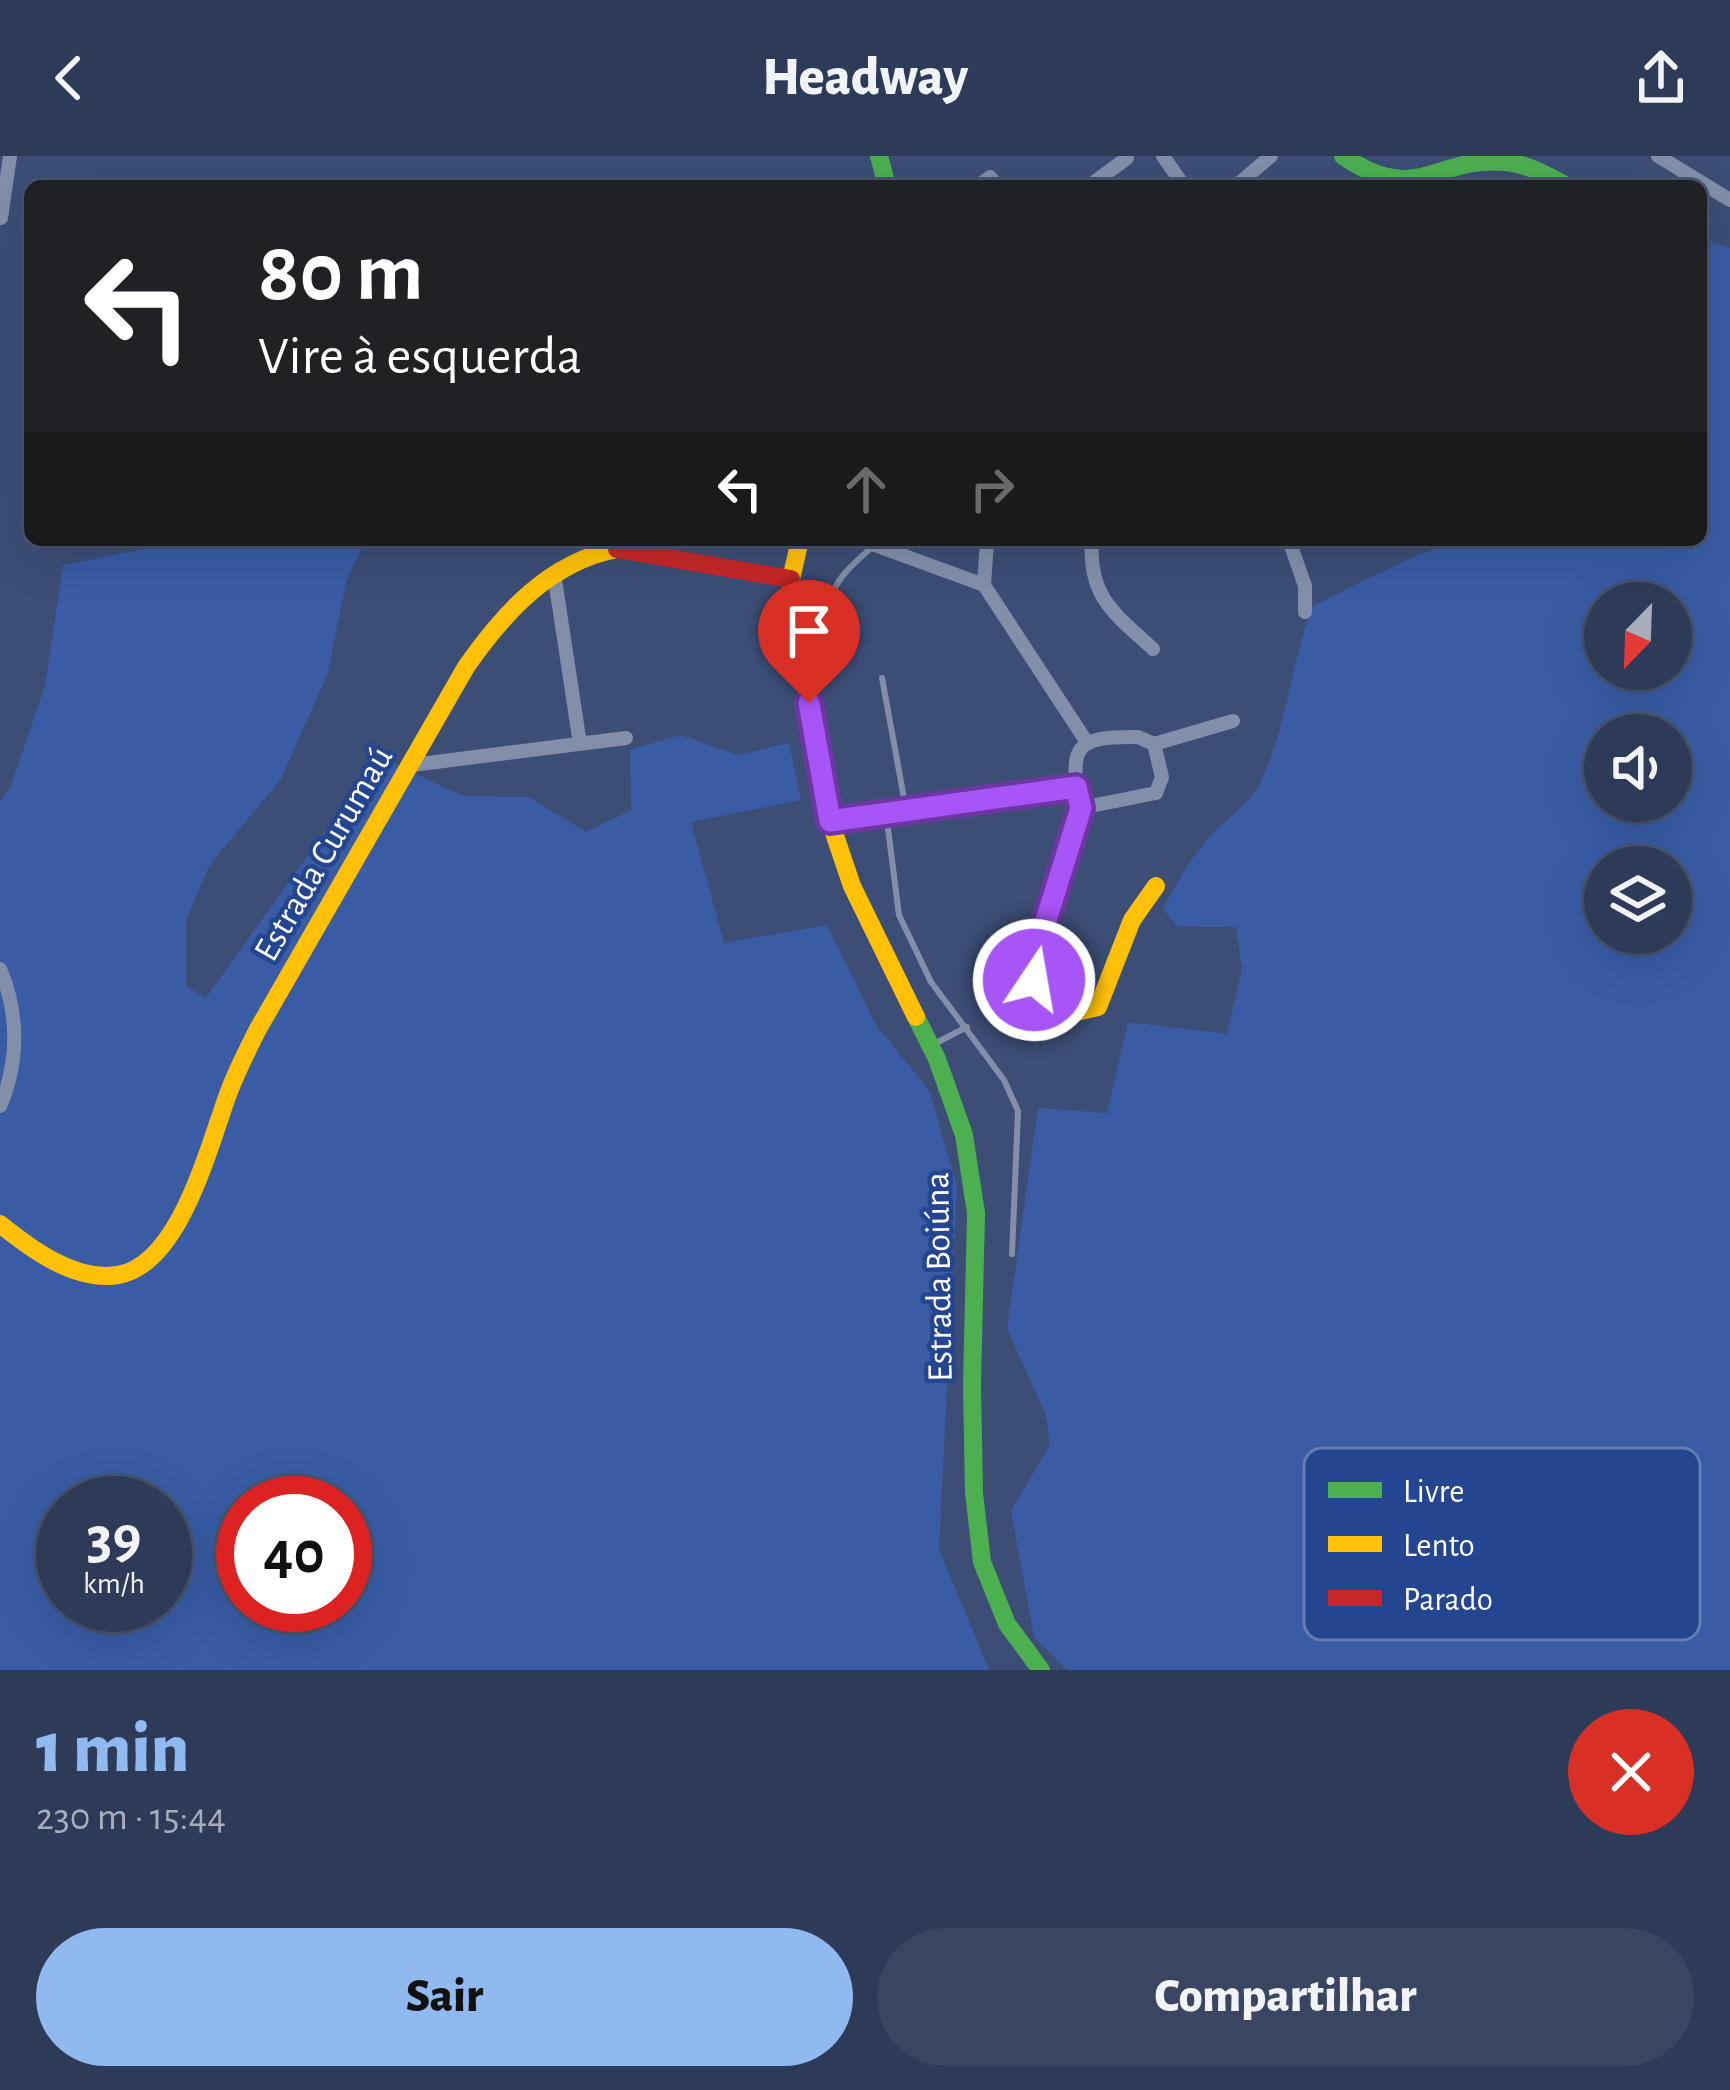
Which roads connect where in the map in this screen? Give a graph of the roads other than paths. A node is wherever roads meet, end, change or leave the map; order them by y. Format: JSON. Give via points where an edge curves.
{"nodes":[{"id":1,"x":10,"y":156,"type":"edge"},
{"id":2,"x":1271,"y":156,"type":"edge"},
{"id":3,"x":1343,"y":156,"type":"edge"},
{"id":4,"x":1658,"y":156,"type":"edge"},
{"id":5,"x":1127,"y":158,"type":"edge"},
{"id":6,"x":1098,"y":180,"type":"edge"},
{"id":7,"x":1243,"y":180,"type":"edge"},
{"id":8,"x":1383,"y":180,"type":"edge"},
{"id":9,"x":1405,"y":180,"type":"edge"},
{"id":10,"x":1555,"y":180,"type":"edge"},
{"id":11,"x":1697,"y":180,"type":"edge"},
{"id":12,"x":1,"y":218,"type":"edge"},
{"id":13,"x":799,"y":546,"type":"edge"},
{"id":14,"x":865,"y":546,"type":"edge"},
{"id":15,"x":875,"y":546,"type":"edge"},
{"id":16,"x":987,"y":546,"type":"edge"},
{"id":17,"x":1092,"y":546,"type":"edge"},
{"id":18,"x":1291,"y":546,"type":"edge"},
{"id":19,"x":554,"y":573,"type":"junction"},
{"id":20,"x":791,"y":579,"type":"junction"},
{"id":21,"x":984,"y":585,"type":"junction"},
{"id":22,"x":1305,"y":612,"type":"dead end"},
{"id":23,"x":1154,"y":649,"type":"dead end"},
{"id":24,"x":833,"y":656,"type":"dead end"},
{"id":25,"x":882,"y":678,"type":"dead end"},
{"id":26,"x":1233,"y":721,"type":"dead end"},
{"id":27,"x":626,"y":738,"type":"dead end"},
{"id":28,"x":1087,"y":741,"type":"junction"},
{"id":29,"x":580,"y":744,"type":"junction"},
{"id":30,"x":1154,"y":744,"type":"junction"},
{"id":31,"x":412,"y":765,"type":"junction"},
{"id":32,"x":1076,"y":787,"type":"junction"},
{"id":33,"x":1081,"y":808,"type":"junction"},
{"id":34,"x":906,"y":809,"type":"junction"},
{"id":35,"x":886,"y":812,"type":"junction"},
{"id":36,"x":830,"y":821,"type":"junction"},
{"id":37,"x":1156,"y":886,"type":"dead end"},
{"id":38,"x":0,"y":969,"type":"edge"},
{"id":39,"x":967,"y":1028,"type":"junction"},
{"id":40,"x":931,"y":1046,"type":"junction"},
{"id":41,"x":0,"y":1106,"type":"edge"},
{"id":42,"x":0,"y":1224,"type":"edge"},
{"id":43,"x":1012,"y":1254,"type":"dead end"},
{"id":44,"x":1041,"y":1670,"type":"edge"}],
"edges":[{"from":1,"to":12,"type":"street"},
{"from":2,"to":7,"type":"street"},
{"from":3,"to":8,"type":"street"},
{"from":4,"to":11,"type":"street"},
{"from":5,"to":6,"type":"street"},
{"from":9,"to":10,"type":"street","via":[[1501,161]]},
{"from":13,"to":20,"type":"street","name":"Estrada Boiúna"},
{"from":14,"to":24,"type":"lane","via":[[832,588]]},
{"from":15,"to":21,"type":"street"},
{"from":16,"to":21,"type":"street"},
{"from":17,"to":23,"type":"street","via":[[1098,592]]},
{"from":18,"to":22,"type":"street"},
{"from":19,"to":20,"type":"street","name":"Estrada Curumaú","via":[[590,552],[619,549]]},
{"from":19,"to":29,"type":"street"},
{"from":19,"to":31,"type":"street","name":"Estrada Curumaú","via":[[492,633]]},
{"from":20,"to":36,"type":"street","name":"Estrada Boiúna"},
{"from":21,"to":28,"type":"street"},
{"from":25,"to":34,"type":"lane"},
{"from":26,"to":30,"type":"street"},
{"from":27,"to":29,"type":"street"},
{"from":28,"to":30,"type":"street","via":[[1138,737]]},
{"from":28,"to":32,"type":"street","via":[[1077,752]]},
{"from":29,"to":31,"type":"street"},
{"from":30,"to":33,"type":"street","via":[[1162,777],[1156,793]]},
{"from":31,"to":42,"type":"street","name":"Estrada Curumaú","via":[[239,1067],[179,1218],[154,1256],[127,1274],[67,1268]]},
{"from":32,"to":33,"type":"street"},
{"from":32,"to":34,"type":"street"},
{"from":33,"to":37,"type":"street","via":[[1033,962],[1044,1000],[1062,1013],[1098,1007],[1132,920]]},
{"from":34,"to":35,"type":"street"},
{"from":35,"to":36,"type":"street"},
{"from":35,"to":39,"type":"lane","via":[[899,916],[931,982]]},
{"from":36,"to":40,"type":"street","name":"Estrada Boiúna","via":[[851,886]]},
{"from":38,"to":41,"type":"street","via":[[15,1017]]},
{"from":39,"to":40,"type":"lane"},
{"from":39,"to":43,"type":"lane","via":[[1018,1111]]},
{"from":40,"to":44,"type":"street","name":"Estrada Boiúna","via":[[964,1135],[976,1213],[972,1407],[982,1562],[1007,1624]]}]}
